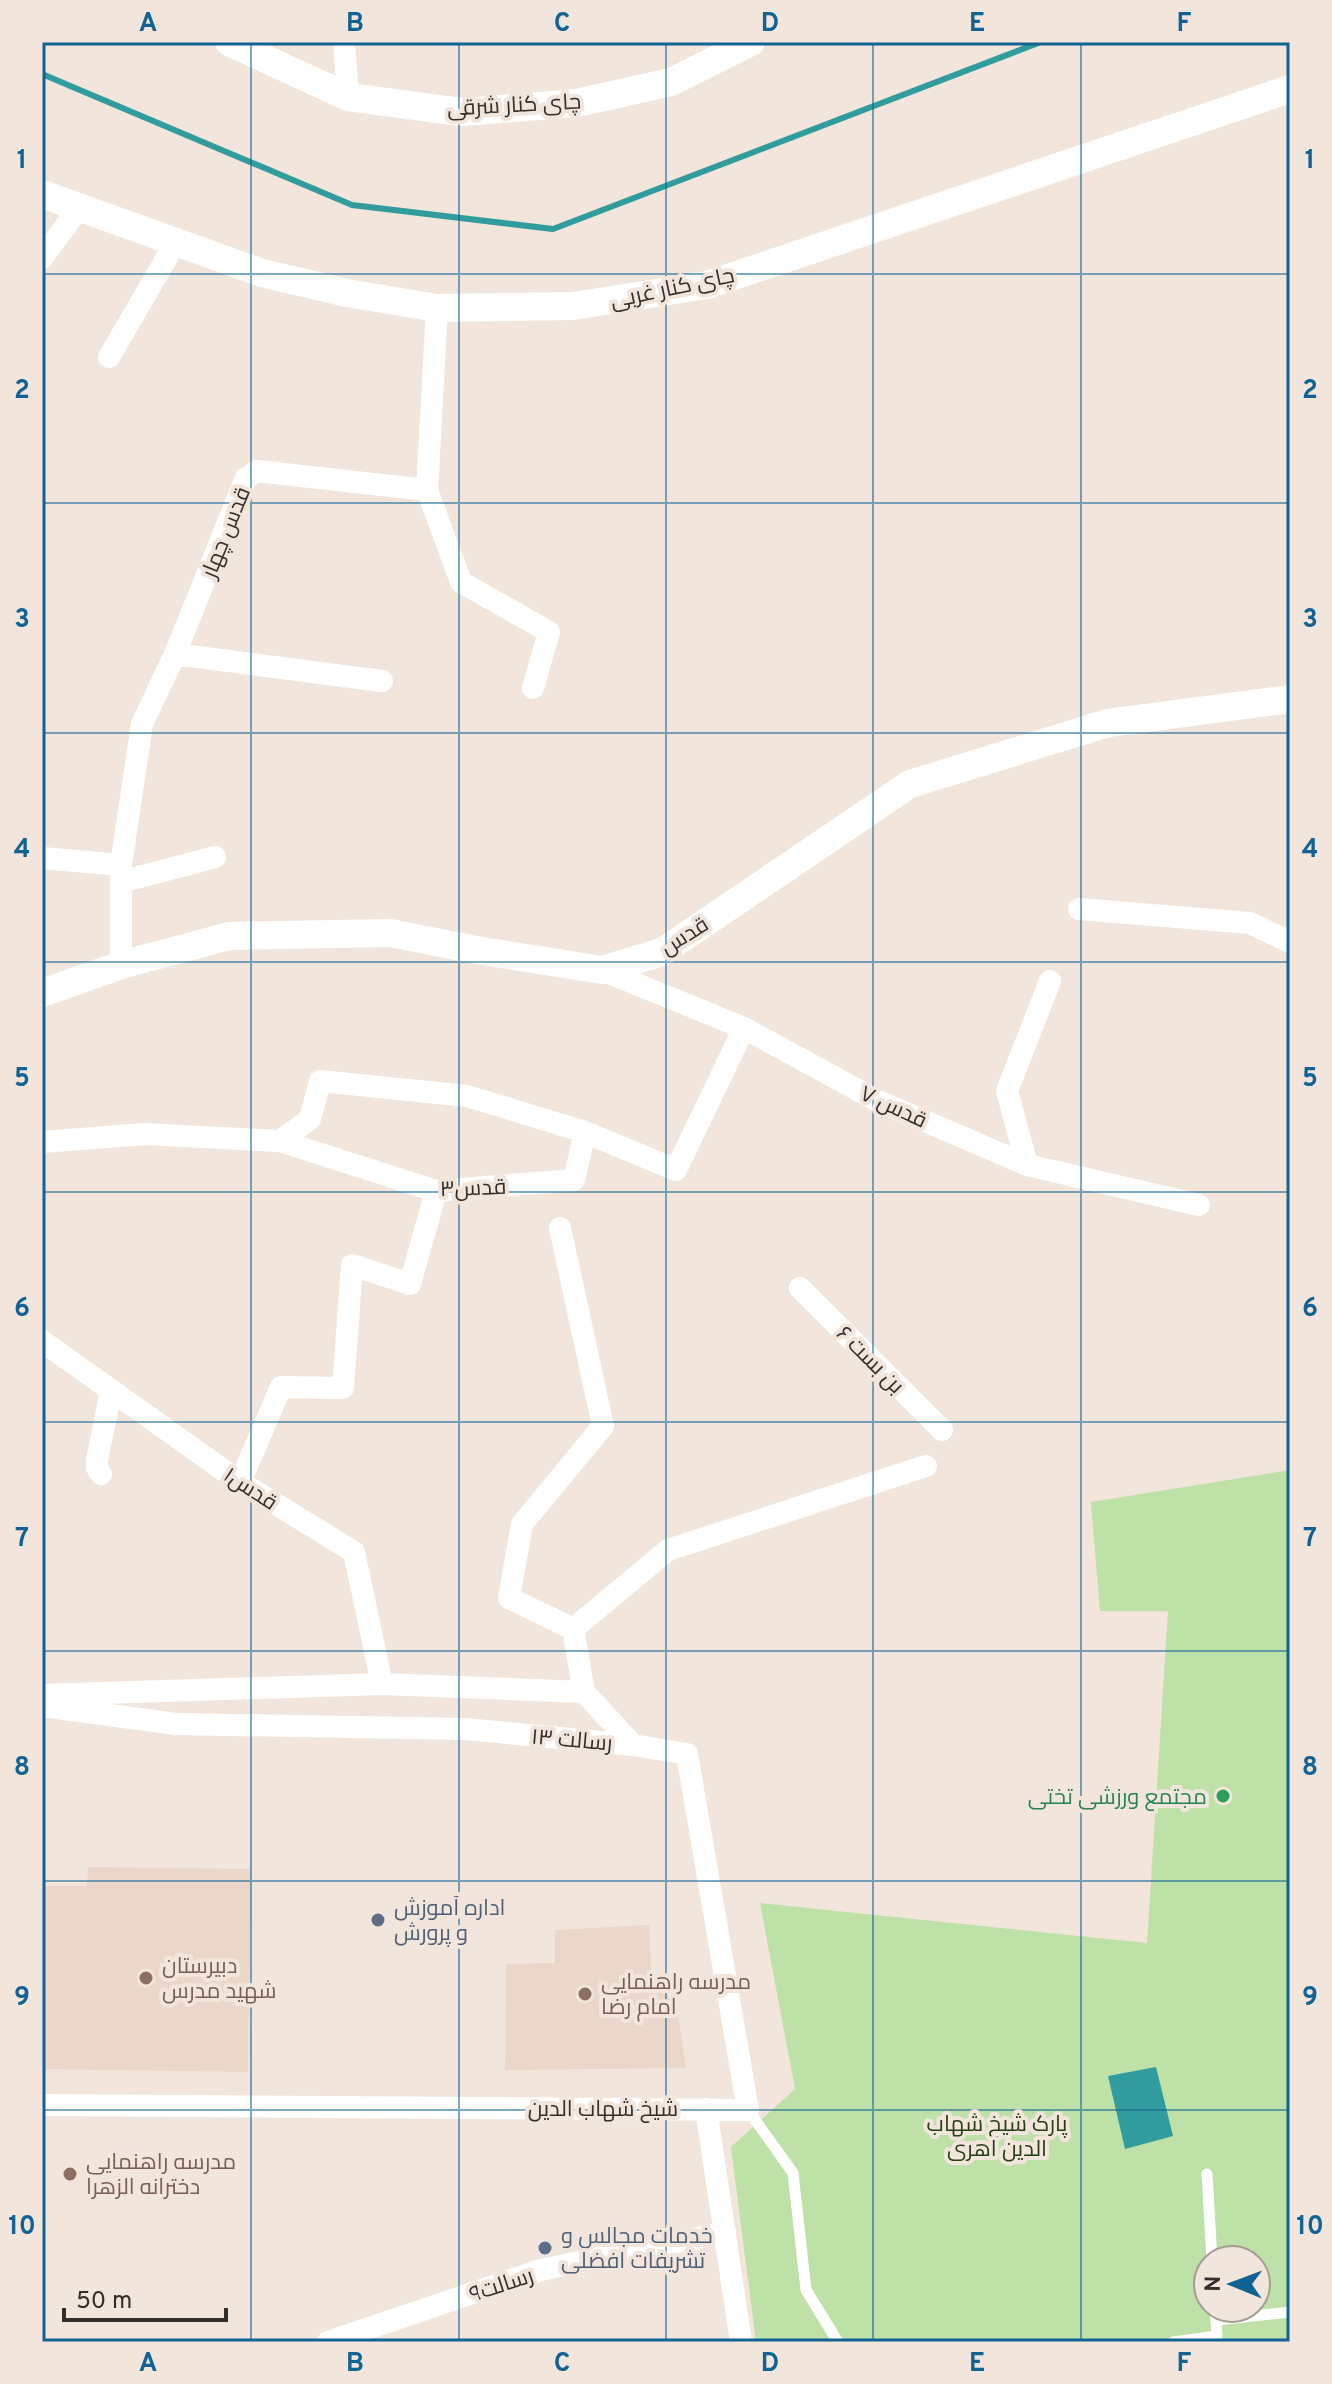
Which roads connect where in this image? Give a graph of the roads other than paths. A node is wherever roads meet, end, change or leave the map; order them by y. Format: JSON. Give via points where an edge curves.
{"nodes":[{"id":1,"x":229,"y":42,"type":"edge"},
{"id":2,"x":344,"y":42,"type":"edge"},
{"id":3,"x":751,"y":42,"type":"edge"},
{"id":4,"x":1290,"y":89,"type":"edge"},
{"id":5,"x":348,"y":97,"type":"junction"},
{"id":6,"x":42,"y":194,"type":"edge"},
{"id":7,"x":79,"y":208,"type":"junction"},
{"id":8,"x":176,"y":242,"type":"junction"},
{"id":9,"x":42,"y":258,"type":"edge"},
{"id":10,"x":437,"y":308,"type":"junction"},
{"id":11,"x":109,"y":357,"type":"dead end"},
{"id":12,"x":427,"y":490,"type":"junction"},
{"id":13,"x":175,"y":654,"type":"junction"},
{"id":14,"x":382,"y":681,"type":"dead end"},
{"id":15,"x":533,"y":688,"type":"dead end"},
{"id":16,"x":1290,"y":699,"type":"edge"},
{"id":17,"x":215,"y":857,"type":"dead end"},
{"id":18,"x":42,"y":858,"type":"edge"},
{"id":19,"x":121,"y":874,"type":"junction"},
{"id":20,"x":1079,"y":909,"type":"dead end"},
{"id":21,"x":1290,"y":942,"type":"edge"},
{"id":22,"x":121,"y":965,"type":"junction"},
{"id":23,"x":602,"y":970,"type":"junction"},
{"id":24,"x":1050,"y":981,"type":"dead end"},
{"id":25,"x":42,"y":993,"type":"edge"},
{"id":26,"x":744,"y":1028,"type":"junction"},
{"id":27,"x":585,"y":1132,"type":"junction"},
{"id":28,"x":280,"y":1141,"type":"junction"},
{"id":29,"x":42,"y":1142,"type":"edge"},
{"id":30,"x":1027,"y":1165,"type":"junction"},
{"id":31,"x":436,"y":1191,"type":"junction"},
{"id":32,"x":1199,"y":1205,"type":"dead end"},
{"id":33,"x":560,"y":1228,"type":"dead end"},
{"id":34,"x":800,"y":1288,"type":"dead end"},
{"id":35,"x":42,"y":1341,"type":"edge"},
{"id":36,"x":111,"y":1391,"type":"junction"},
{"id":37,"x":942,"y":1430,"type":"dead end"},
{"id":38,"x":926,"y":1466,"type":"dead end"},
{"id":39,"x":101,"y":1474,"type":"dead end"},
{"id":40,"x":240,"y":1482,"type":"junction"},
{"id":41,"x":573,"y":1629,"type":"junction"},
{"id":42,"x":382,"y":1684,"type":"junction"},
{"id":43,"x":584,"y":1692,"type":"junction"},
{"id":44,"x":42,"y":1695,"type":"edge"},
{"id":45,"x":42,"y":1706,"type":"edge"},
{"id":46,"x":633,"y":1745,"type":"junction"},
{"id":47,"x":42,"y":2105,"type":"edge"},
{"id":48,"x":706,"y":2109,"type":"junction"},
{"id":49,"x":748,"y":2110,"type":"junction"},
{"id":50,"x":1207,"y":2174,"type":"dead end"},
{"id":51,"x":725,"y":2232,"type":"junction"},
{"id":52,"x":1211,"y":2244,"type":"edge"},
{"id":53,"x":1216,"y":2324,"type":"edge"},
{"id":54,"x":328,"y":2342,"type":"edge"},
{"id":55,"x":741,"y":2342,"type":"edge"},
{"id":56,"x":838,"y":2342,"type":"edge"},
{"id":57,"x":1173,"y":2342,"type":"edge"}],
"edges":[{"from":1,"to":5,"type":"street","name":"چای کنار شرقی"},
{"from":2,"to":5,"type":"street"},
{"from":3,"to":5,"type":"street","name":"چای کنار شرقی","via":[[671,82],[577,103],[461,112]]},
{"from":4,"to":10,"type":"street","name":"چای کنار غربی","via":[[707,285],[573,306]]},
{"from":6,"to":7,"type":"street","name":"چای کنار غربی"},
{"from":7,"to":8,"type":"street","name":"چای کنار غربی"},
{"from":7,"to":9,"type":"street"},
{"from":8,"to":10,"type":"street","name":"چای کنار غربی","via":[[262,273]]},
{"from":8,"to":11,"type":"street"},
{"from":10,"to":12,"type":"street"},
{"from":12,"to":13,"type":"street","name":"قدس چهار","via":[[250,473]]},
{"from":12,"to":15,"type":"street","via":[[461,582],[549,632]]},
{"from":13,"to":14,"type":"street"},
{"from":13,"to":19,"type":"street","name":"قدس چهار","via":[[142,724]]},
{"from":16,"to":23,"type":"street","name":"قدس","via":[[1108,723],[910,784],[662,952]]},
{"from":17,"to":19,"type":"street"},
{"from":18,"to":19,"type":"street"},
{"from":19,"to":22,"type":"street","name":"قدس چهار"},
{"from":20,"to":21,"type":"street","via":[[1250,923]]},
{"from":22,"to":23,"type":"street","name":"قدس","via":[[229,936],[390,933]]},
{"from":22,"to":25,"type":"street","name":"قدس"},
{"from":23,"to":26,"type":"street","name":"قدس ۷"},
{"from":24,"to":30,"type":"street","via":[[1007,1091]]},
{"from":26,"to":27,"type":"street","via":[[676,1170]]},
{"from":26,"to":30,"type":"street","name":"قدس ۷","via":[[876,1100]]},
{"from":27,"to":28,"type":"street","via":[[467,1096],[320,1081],[310,1119]]},
{"from":27,"to":31,"type":"street","name":"قدس۳","via":[[574,1180]]},
{"from":28,"to":29,"type":"street","name":"قدس۳","via":[[145,1134]]},
{"from":28,"to":31,"type":"street","name":"قدس۳"},
{"from":30,"to":32,"type":"street","name":"قدس ۷"},
{"from":31,"to":40,"type":"street","via":[[410,1284],[352,1265],[343,1388],[281,1387]]},
{"from":33,"to":41,"type":"street","via":[[603,1426],[522,1524],[509,1598]]},
{"from":34,"to":37,"type":"street","name":"بن بست ۶"},
{"from":35,"to":36,"type":"street","name":"قدس۱"},
{"from":36,"to":39,"type":"street","via":[[97,1460]]},
{"from":36,"to":40,"type":"street","name":"قدس۱"},
{"from":38,"to":41,"type":"street","via":[[668,1550]]},
{"from":40,"to":42,"type":"street","name":"قدس۱","via":[[354,1552]]},
{"from":41,"to":43,"type":"street"},
{"from":42,"to":43,"type":"street","name":"رسالت ۱۳"},
{"from":42,"to":44,"type":"street","name":"رسالت ۱۳"},
{"from":43,"to":46,"type":"street","name":"رسالت ۱۳"},
{"from":45,"to":46,"type":"street","name":"رسالت ۱۳","via":[[176,1724],[465,1729]]},
{"from":46,"to":49,"type":"street","via":[[687,1754]]},
{"from":47,"to":48,"type":"street","name":"شیخ شهاب الدین"},
{"from":48,"to":49,"type":"street","name":"شیخ شهاب الدین"},
{"from":48,"to":51,"type":"street"},
{"from":49,"to":56,"type":"lane","via":[[793,2173],[806,2290]]},
{"from":50,"to":52,"type":"lane"},
{"from":51,"to":54,"type":"street","name":"رسالت۹","via":[[541,2270]]},
{"from":51,"to":55,"type":"street"},
{"from":53,"to":57,"type":"lane","via":[[1217,2336]]}]}
